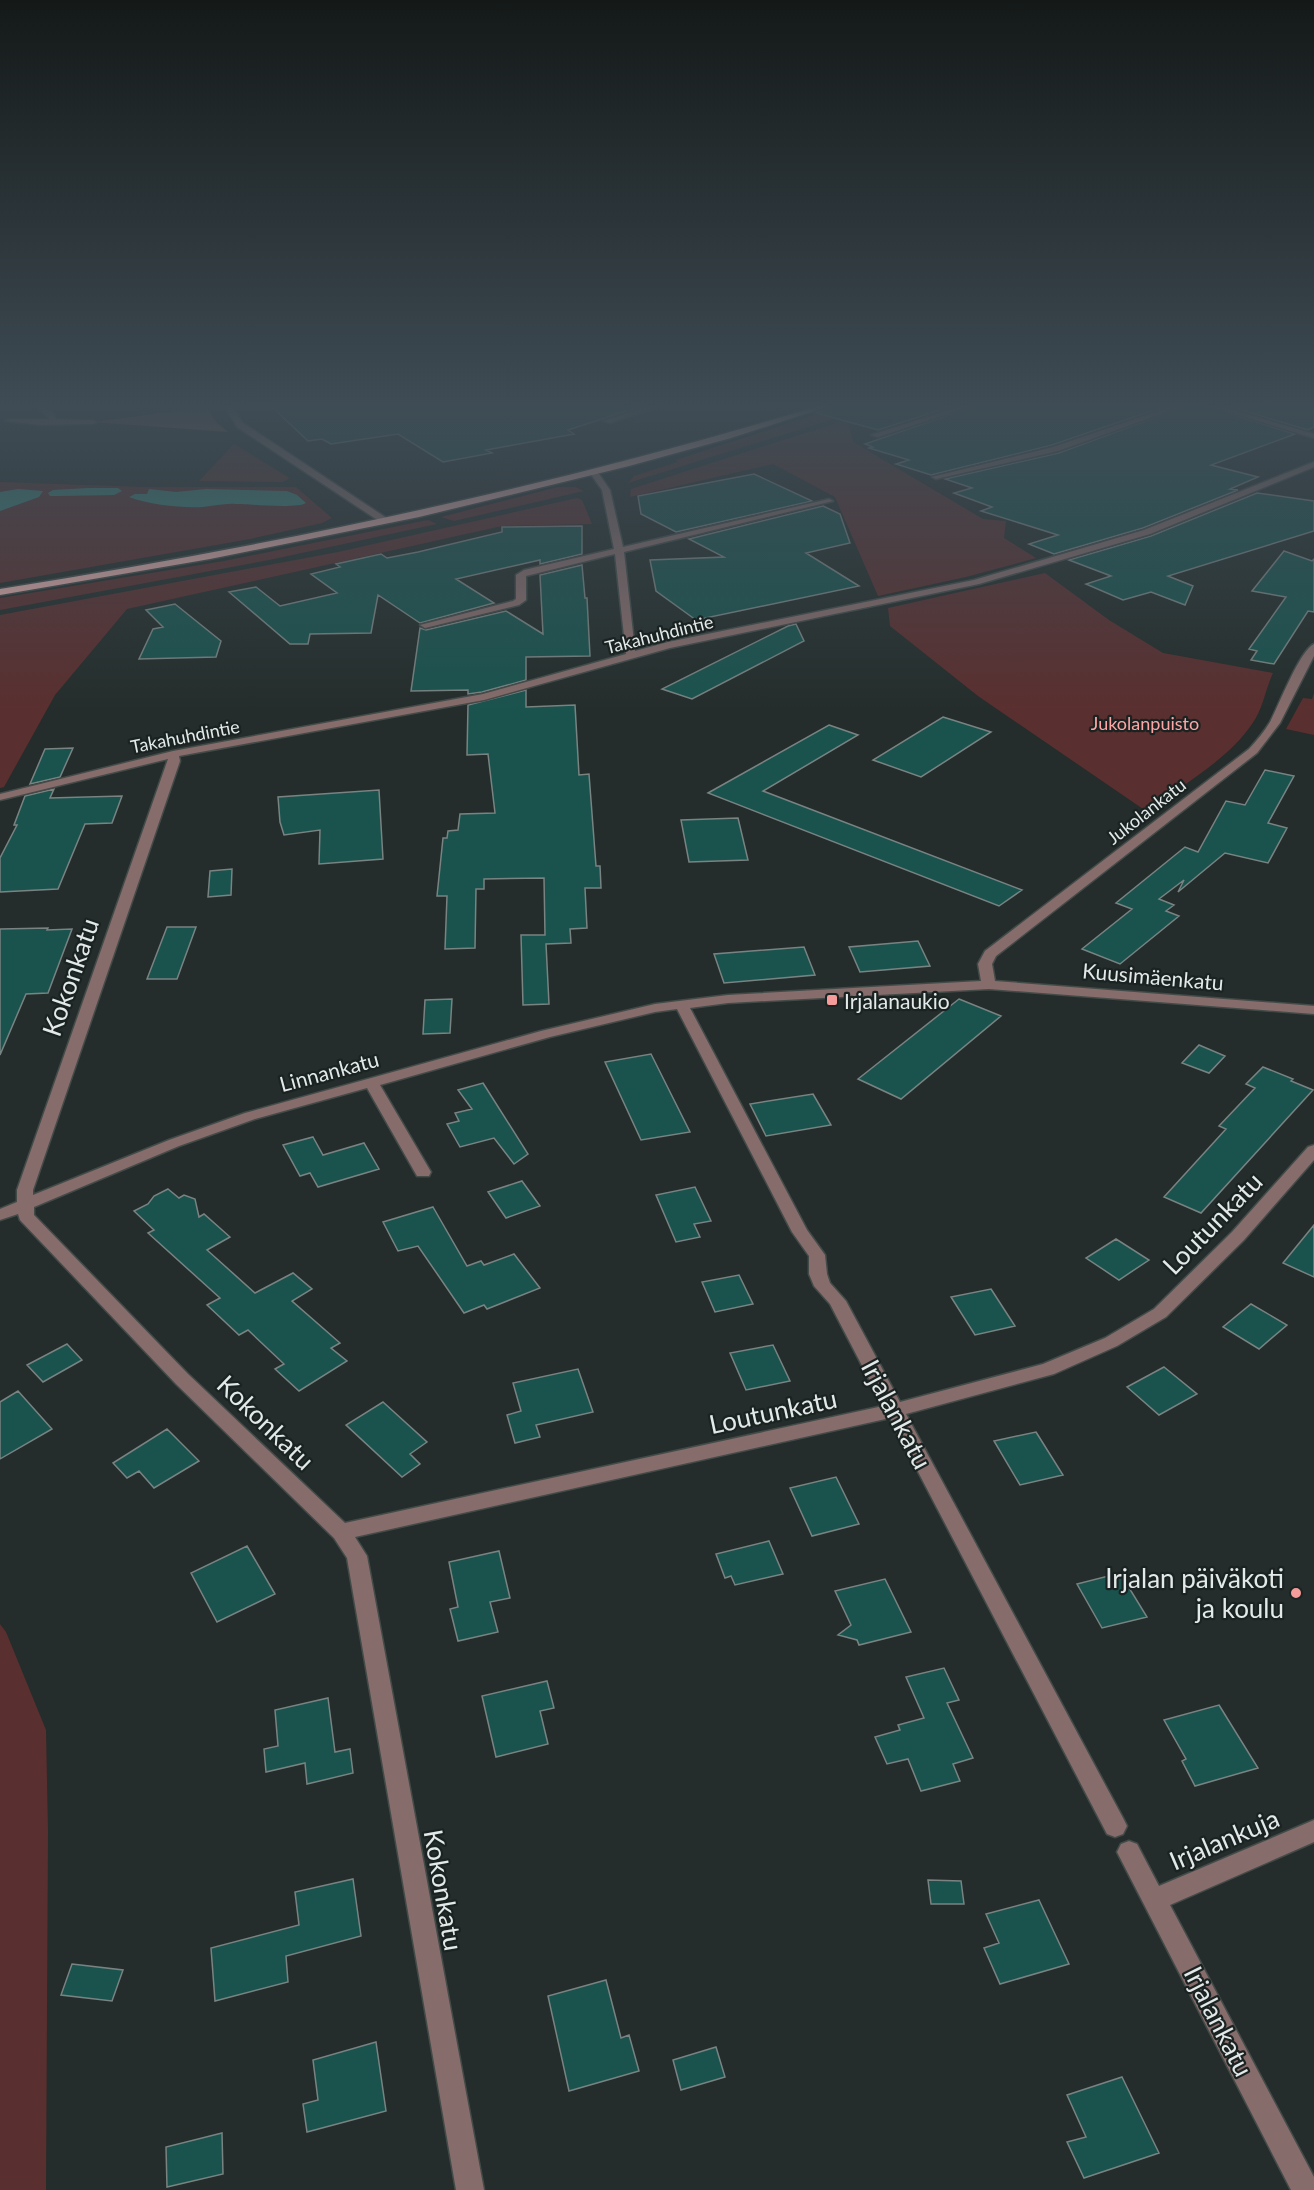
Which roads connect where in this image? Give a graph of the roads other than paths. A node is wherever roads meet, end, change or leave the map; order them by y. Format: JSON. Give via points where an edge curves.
{"nodes":[{"id":1,"x":364,"y":507,"type":"edge"},
{"id":2,"x":445,"y":507,"type":"edge"},
{"id":3,"x":609,"y":507,"type":"edge"},
{"id":4,"x":803,"y":507,"type":"edge"},
{"id":5,"x":1208,"y":507,"type":"edge"},
{"id":6,"x":385,"y":521,"type":"junction"},
{"id":7,"x":619,"y":550,"type":"junction"},
{"id":8,"x":0,"y":592,"type":"edge"},
{"id":9,"x":425,"y":625,"type":"dead end"},
{"id":10,"x":1314,"y":647,"type":"edge"},
{"id":11,"x":631,"y":656,"type":"junction"},
{"id":12,"x":173,"y":754,"type":"junction"},
{"id":13,"x":0,"y":797,"type":"edge"},
{"id":14,"x":989,"y":985,"type":"junction"},
{"id":15,"x":681,"y":1004,"type":"junction"},
{"id":16,"x":1314,"y":1010,"type":"edge"},
{"id":17,"x":372,"y":1083,"type":"junction"},
{"id":18,"x":1314,"y":1150,"type":"edge"},
{"id":19,"x":423,"y":1172,"type":"dead end"},
{"id":20,"x":24,"y":1205,"type":"junction"},
{"id":21,"x":0,"y":1215,"type":"edge"},
{"id":22,"x":896,"y":1410,"type":"junction"},
{"id":23,"x":341,"y":1532,"type":"junction"},
{"id":24,"x":1115,"y":1826,"type":"dead end"},
{"id":25,"x":1314,"y":1831,"type":"edge"},
{"id":26,"x":1129,"y":1852,"type":"dead end"},
{"id":27,"x":1156,"y":1899,"type":"junction"},
{"id":28,"x":470,"y":2190,"type":"edge"},
{"id":29,"x":1306,"y":2190,"type":"edge"}],
"edges":[{"from":1,"to":6,"type":"street"},
{"from":2,"to":6,"type":"main road"},
{"from":3,"to":7,"type":"street"},
{"from":4,"to":7,"type":"street"},
{"from":5,"to":11,"type":"street","name":"Takahuhdintie","via":[[1147,532],[1018,571]]},
{"from":6,"to":8,"type":"main road"},
{"from":7,"to":9,"type":"street","via":[[527,572],[522,575],[521,600],[516,603]]},
{"from":7,"to":11,"type":"street"},
{"from":10,"to":14,"type":"street","name":"Jukolankatu","via":[[1270,734],[990,954],[985,964]]},
{"from":11,"to":12,"type":"street","name":"Takahuhdintie","via":[[461,702]]},
{"from":12,"to":13,"type":"street","name":"Takahuhdintie"},
{"from":12,"to":20,"type":"street","name":"Kokonkatu","via":[[174,761],[25,1190]]},
{"from":14,"to":15,"type":"street"},
{"from":14,"to":16,"type":"street","name":"Kuusimäenkatu"},
{"from":15,"to":17,"type":"street","name":"Linnankatu","via":[[546,1034]]},
{"from":15,"to":22,"type":"street","name":"Irjalankatu","via":[[800,1233],[817,1255],[823,1286],[837,1301]]},
{"from":17,"to":19,"type":"street"},
{"from":17,"to":20,"type":"street","name":"Linnankatu","via":[[250,1116]]},
{"from":18,"to":22,"type":"street","name":"Loutunkatu","via":[[1238,1236],[1160,1313],[1111,1341],[1048,1369]]},
{"from":20,"to":21,"type":"street","name":"Linnankatu"},
{"from":20,"to":23,"type":"street","name":"Kokonkatu","via":[[26,1216],[182,1379]]},
{"from":22,"to":23,"type":"street","name":"Loutunkatu"},
{"from":22,"to":24,"type":"street","name":"Irjalankatu"},
{"from":23,"to":28,"type":"street","name":"Kokonkatu","via":[[357,1556]]},
{"from":25,"to":27,"type":"street","name":"Irjalankuja"},
{"from":26,"to":27,"type":"street","name":"Irjalankatu"},
{"from":27,"to":29,"type":"street","name":"Irjalankatu"}]}
